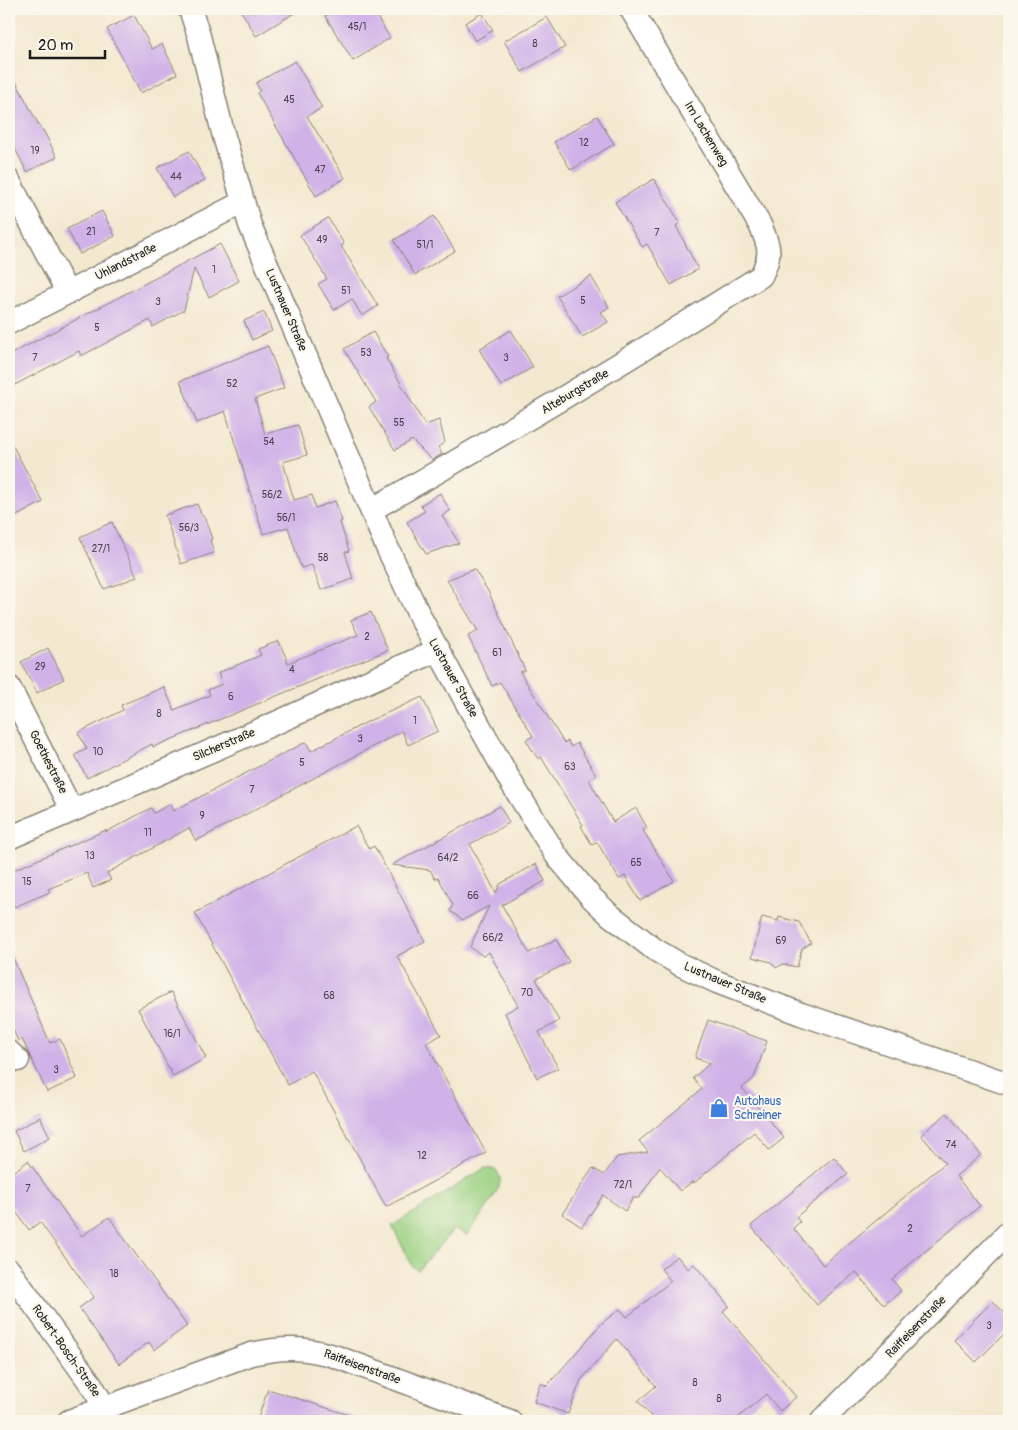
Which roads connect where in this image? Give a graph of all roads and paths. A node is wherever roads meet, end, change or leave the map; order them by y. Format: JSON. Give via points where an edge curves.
{"nodes":[{"id":1,"x":190,"y":9,"type":"edge"},
{"id":2,"x":631,"y":9,"type":"edge"},
{"id":3,"x":9,"y":181,"type":"edge"},
{"id":4,"x":243,"y":202,"type":"junction"},
{"id":5,"x":768,"y":262,"type":"joint"},
{"id":6,"x":67,"y":292,"type":"junction"},
{"id":7,"x":9,"y":323,"type":"edge"},
{"id":8,"x":371,"y":510,"type":"junction"},
{"id":9,"x":438,"y":650,"type":"junction"},
{"id":10,"x":9,"y":687,"type":"edge"},
{"id":11,"x":72,"y":811,"type":"junction"},
{"id":12,"x":9,"y":838,"type":"edge"},
{"id":13,"x":1009,"y":1084,"type":"edge"},
{"id":14,"x":1009,"y":1232,"type":"edge"},
{"id":15,"x":9,"y":1270,"type":"edge"},
{"id":16,"x":105,"y":1408,"type":"junction"},
{"id":17,"x":69,"y":1421,"type":"edge"},
{"id":18,"x":510,"y":1421,"type":"edge"},
{"id":19,"x":822,"y":1421,"type":"edge"}],
"edges":[{"from":1,"to":4,"type":"street","name":"Lustnauer Straße"},
{"from":2,"to":5,"type":"street","name":"Im Lachenweg","via":[[760,224],[768,244]]},
{"from":3,"to":6,"type":"street"},
{"from":4,"to":6,"type":"street","name":"Uhlandstraße"},
{"from":4,"to":8,"type":"street","name":"Lustnauer Straße"},
{"from":5,"to":8,"type":"street","name":"Alteburgstraße","via":[[761,276],[625,362]]},
{"from":6,"to":7,"type":"street","name":"Uhlandstraße"},
{"from":8,"to":9,"type":"street","name":"Lustnauer Straße"},
{"from":9,"to":11,"type":"street","name":"Silcherstraße"},
{"from":9,"to":13,"type":"street","name":"Lustnauer Straße","via":[[508,777],[556,855],[591,897],[627,929],[666,957],[717,982]]},
{"from":10,"to":11,"type":"street","name":"Goethestraße"},
{"from":11,"to":12,"type":"street","name":"Silcherstraße"},
{"from":14,"to":19,"type":"street","name":"Raiffeisenstraße"},
{"from":15,"to":16,"type":"street","name":"Robert-Bosch-Straße"},
{"from":16,"to":17,"type":"street","name":"Raiffeisenstraße"},
{"from":16,"to":18,"type":"street","name":"Raiffeisenstraße","via":[[251,1354],[292,1347],[334,1356]]}]}
